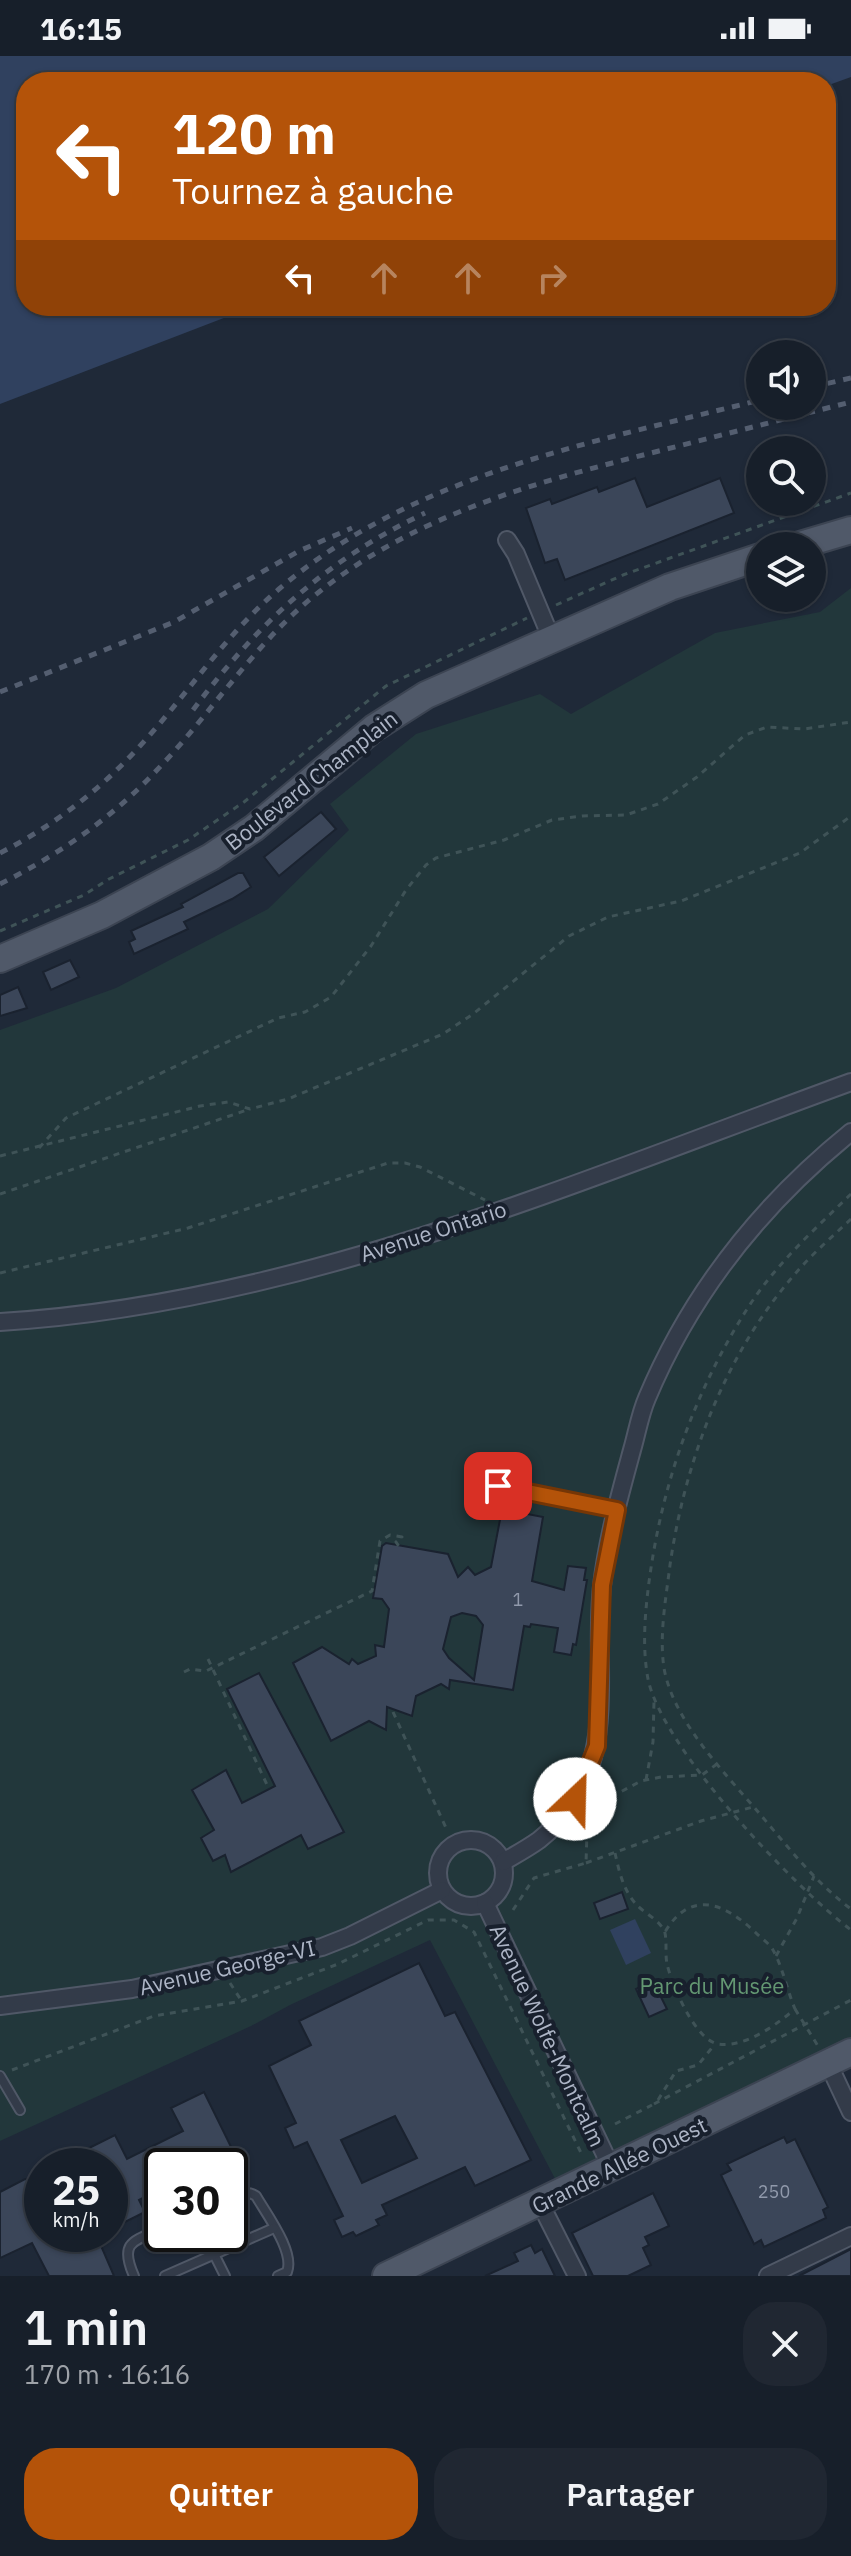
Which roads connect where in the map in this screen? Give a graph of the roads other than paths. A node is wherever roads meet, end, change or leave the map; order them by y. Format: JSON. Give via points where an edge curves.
{"nodes":[{"id":1,"x":851,"y":530,"type":"edge"},
{"id":2,"x":826,"y":537,"type":"edge"},
{"id":3,"x":507,"y":540,"type":"dead end"},
{"id":4,"x":746,"y":562,"type":"edge"},
{"id":5,"x":552,"y":640,"type":"junction"},
{"id":6,"x":0,"y":959,"type":"edge"},
{"id":7,"x":851,"y":1082,"type":"edge"},
{"id":8,"x":851,"y":1132,"type":"edge"},
{"id":9,"x":0,"y":1322,"type":"edge"},
{"id":10,"x":498,"y":1486,"type":"dead end"},
{"id":11,"x":617,"y":1510,"type":"junction"},
{"id":12,"x":503,"y":1862,"type":"junction"},
{"id":13,"x":442,"y":1890,"type":"junction"},
{"id":14,"x":485,"y":1903,"type":"junction"},
{"id":15,"x":0,"y":2006,"type":"edge"},
{"id":16,"x":840,"y":2058,"type":"edge"},
{"id":17,"x":0,"y":2076,"type":"edge"},
{"id":18,"x":20,"y":2110,"type":"dead end"},
{"id":19,"x":851,"y":2112,"type":"edge"},
{"id":20,"x":611,"y":2167,"type":"junction"},
{"id":21,"x":248,"y":2193,"type":"edge"},
{"id":22,"x":540,"y":2203,"type":"junction"},
{"id":23,"x":274,"y":2228,"type":"junction"},
{"id":24,"x":851,"y":2236,"type":"edge"},
{"id":25,"x":144,"y":2237,"type":"edge"},
{"id":26,"x":214,"y":2254,"type":"junction"},
{"id":27,"x":134,"y":2276,"type":"edge"},
{"id":28,"x":165,"y":2276,"type":"edge"},
{"id":29,"x":225,"y":2276,"type":"edge"},
{"id":30,"x":278,"y":2276,"type":"edge"},
{"id":31,"x":386,"y":2276,"type":"edge"},
{"id":32,"x":577,"y":2276,"type":"edge"},
{"id":33,"x":768,"y":2276,"type":"edge"}],
"edges":[{"from":1,"to":2,"type":"main road"},
{"from":3,"to":5,"type":"street"},
{"from":4,"to":5,"type":"main road","name":"Boulevard Champlain","via":[[670,587]]},
{"from":5,"to":6,"type":"main road","name":"Boulevard Champlain","via":[[398,710],[211,857],[102,915]]},
{"from":7,"to":9,"type":"street","name":"Avenue Ontario","via":[[491,1214],[326,1264],[150,1305]]},
{"from":8,"to":11,"type":"street","via":[[809,1165],[761,1216],[727,1255],[694,1307],[646,1400]]},
{"from":10,"to":11,"type":"lane"},
{"from":11,"to":12,"type":"street","via":[[602,1585],[597,1746],[575,1799],[559,1820]]},
{"from":12,"to":13,"type":"street","via":[[485,1843],[453,1845],[438,1867]]},
{"from":12,"to":14,"type":"street","via":[[498,1893]]},
{"from":13,"to":14,"type":"street","via":[[461,1905]]},
{"from":13,"to":15,"type":"street","name":"Avenue George-VI","via":[[322,1947],[132,1989]]},
{"from":14,"to":20,"type":"street","name":"Avenue Wolfe-Montcalm"},
{"from":16,"to":19,"type":"street"},
{"from":16,"to":20,"type":"main road","name":"Grande Allée Ouest"},
{"from":17,"to":18,"type":"lane"},
{"from":20,"to":22,"type":"main road","name":"Grande Allée Ouest"},
{"from":21,"to":23,"type":"lane","via":[[256,2196]]},
{"from":22,"to":31,"type":"main road","name":"Grande Allée Ouest"},
{"from":22,"to":32,"type":"street"},
{"from":23,"to":26,"type":"lane"},
{"from":23,"to":30,"type":"lane","via":[[291,2263]]},
{"from":24,"to":33,"type":"street"},
{"from":25,"to":27,"type":"lane","via":[[129,2247],[126,2258]]},
{"from":26,"to":28,"type":"lane"},
{"from":26,"to":29,"type":"lane"}]}
